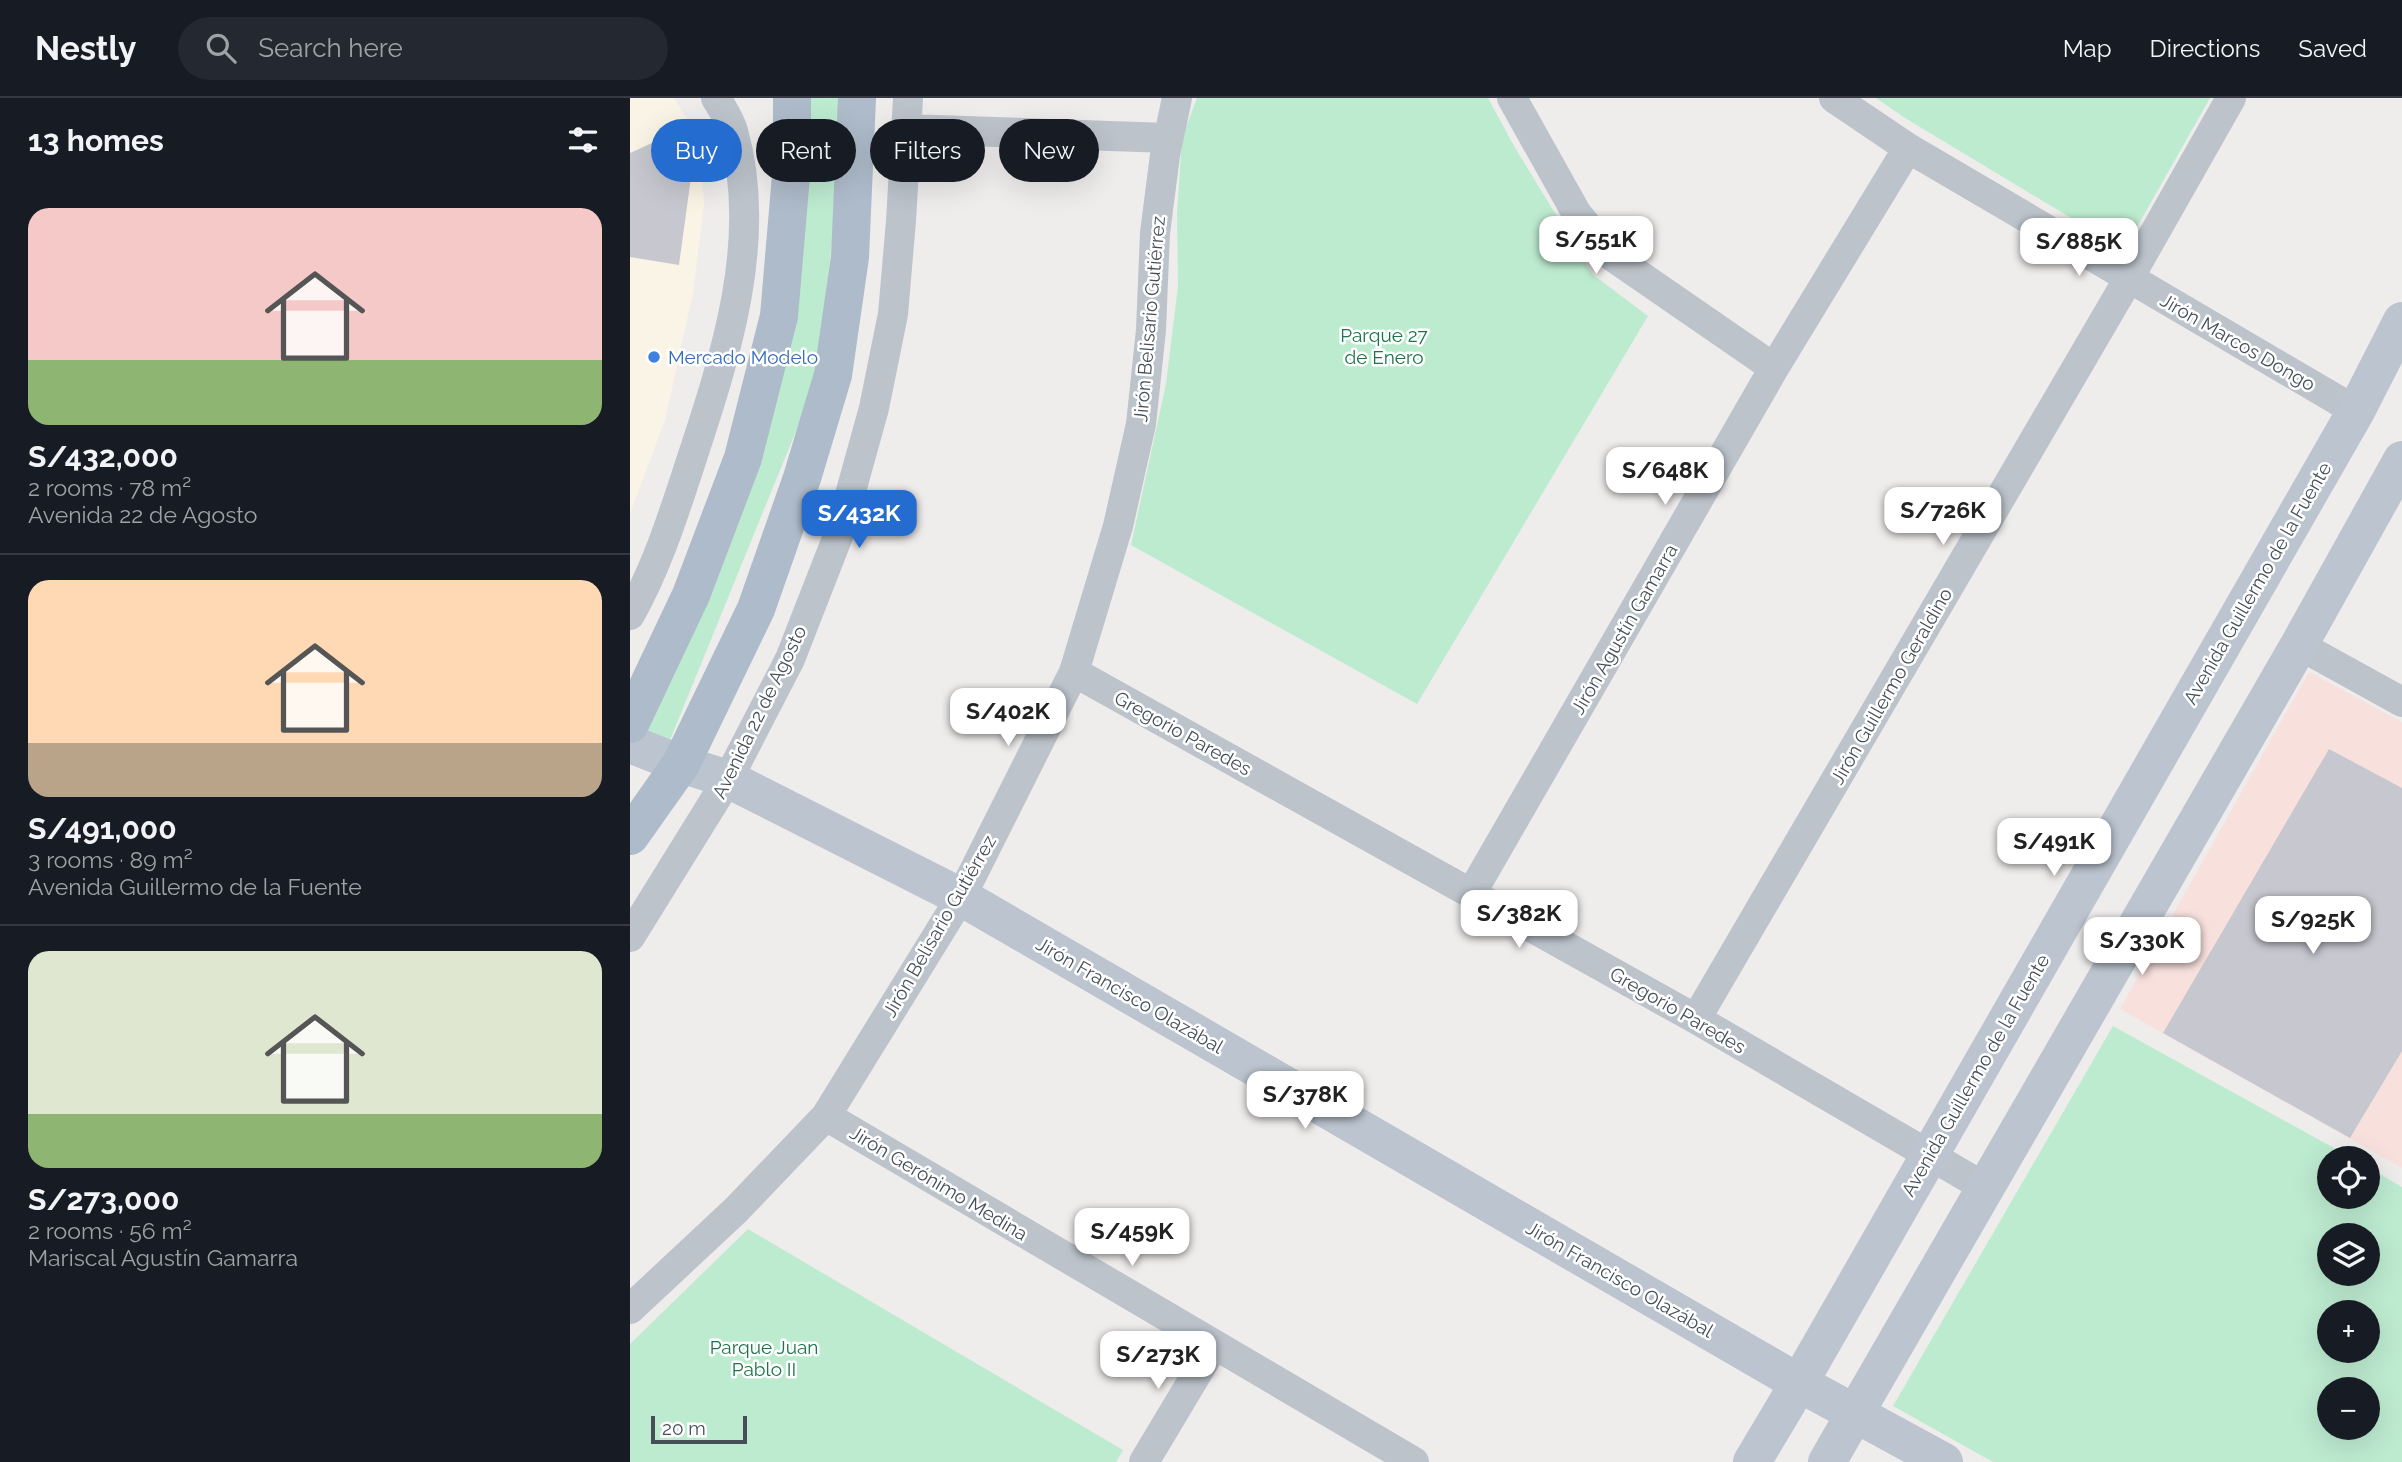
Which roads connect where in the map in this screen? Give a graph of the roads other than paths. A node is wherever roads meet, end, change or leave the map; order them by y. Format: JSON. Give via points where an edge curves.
{"nodes":[{"id":1,"x":716,"y":98,"type":"edge"},
{"id":2,"x":764,"y":98,"type":"edge"},
{"id":3,"x":792,"y":98,"type":"edge"},
{"id":4,"x":857,"y":98,"type":"edge"},
{"id":5,"x":908,"y":98,"type":"edge"},
{"id":6,"x":1177,"y":98,"type":"edge"},
{"id":7,"x":1512,"y":98,"type":"edge"},
{"id":8,"x":1834,"y":98,"type":"edge"},
{"id":9,"x":2231,"y":98,"type":"edge"},
{"id":10,"x":773,"y":119,"type":"edge"},
{"id":11,"x":792,"y":119,"type":"edge"},
{"id":12,"x":907,"y":119,"type":"edge"},
{"id":13,"x":985,"y":132,"type":"edge"},
{"id":14,"x":1168,"y":138,"type":"junction"},
{"id":15,"x":1908,"y":148,"type":"junction"},
{"id":16,"x":790,"y":182,"type":"edge"},
{"id":17,"x":903,"y":182,"type":"edge"},
{"id":18,"x":2129,"y":278,"type":"junction"},
{"id":19,"x":2402,"y":321,"type":"edge"},
{"id":20,"x":1774,"y":368,"type":"junction"},
{"id":21,"x":2356,"y":411,"type":"junction"},
{"id":22,"x":2402,"y":460,"type":"edge"},
{"id":23,"x":630,"y":615,"type":"edge"},
{"id":24,"x":2299,"y":645,"type":"junction"},
{"id":25,"x":1074,"y":672,"type":"junction"},
{"id":26,"x":2402,"y":702,"type":"edge"},
{"id":27,"x":630,"y":724,"type":"edge"},
{"id":28,"x":630,"y":744,"type":"edge"},
{"id":29,"x":681,"y":764,"type":"junction"},
{"id":30,"x":729,"y":779,"type":"junction"},
{"id":31,"x":630,"y":836,"type":"edge"},
{"id":32,"x":1471,"y":894,"type":"junction"},
{"id":33,"x":961,"y":897,"type":"junction"},
{"id":34,"x":630,"y":937,"type":"edge"},
{"id":35,"x":1696,"y":1019,"type":"junction"},
{"id":36,"x":826,"y":1116,"type":"junction"},
{"id":37,"x":1929,"y":1156,"type":"junction"},
{"id":38,"x":1986,"y":1188,"type":"junction"},
{"id":39,"x":630,"y":1309,"type":"edge"},
{"id":40,"x":1214,"y":1345,"type":"junction"},
{"id":41,"x":1799,"y":1383,"type":"junction"},
{"id":42,"x":1857,"y":1413,"type":"junction"},
{"id":43,"x":1144,"y":1462,"type":"edge"},
{"id":44,"x":1414,"y":1462,"type":"edge"},
{"id":45,"x":1752,"y":1462,"type":"edge"},
{"id":46,"x":1827,"y":1462,"type":"edge"},
{"id":47,"x":1944,"y":1462,"type":"edge"}],
"edges":[{"from":1,"to":23,"type":"street","via":[[733,130],[744,192],[742,261],[710,403],[660,550]]},
{"from":2,"to":10,"type":"main road"},
{"from":3,"to":11,"type":"main road"},
{"from":4,"to":29,"type":"main road","via":[[850,257],[833,375],[755,609]]},
{"from":5,"to":12,"type":"street","name":"Avenida 22 de Agosto"},
{"from":6,"to":14,"type":"street","name":"Jirón Belisario Gutiérrez"},
{"from":7,"to":20,"type":"street","via":[[1577,214],[1613,257]]},
{"from":8,"to":15,"type":"street","name":"Jirón Marcos Dongo"},
{"from":9,"to":18,"type":"street","name":"Jirón Guillermo Geraldino"},
{"from":13,"to":14,"type":"street"},
{"from":14,"to":25,"type":"street","name":"Jirón Belisario Gutiérrez","via":[[1155,233],[1141,424],[1118,526]]},
{"from":15,"to":18,"type":"street","name":"Jirón Marcos Dongo"},
{"from":15,"to":20,"type":"street","name":"Jirón Agustín Gamarra"},
{"from":16,"to":27,"type":"main road","via":[[779,316],[743,458],[691,595]]},
{"from":17,"to":30,"type":"street","name":"Avenida 22 de Agosto","via":[[893,314],[874,408],[840,530],[790,659]]},
{"from":18,"to":21,"type":"street","name":"Jirón Marcos Dongo"},
{"from":18,"to":35,"type":"street","name":"Jirón Guillermo Geraldino"},
{"from":19,"to":21,"type":"main road","name":"Avenida Guillermo de la Fuente"},
{"from":20,"to":32,"type":"street","name":"Jirón Agustín Gamarra"},
{"from":21,"to":37,"type":"main road","name":"Avenida Guillermo de la Fuente"},
{"from":22,"to":24,"type":"main road"},
{"from":24,"to":26,"type":"street"},
{"from":24,"to":38,"type":"main road"},
{"from":25,"to":32,"type":"street","name":"Gregorio Paredes"},
{"from":25,"to":33,"type":"street","name":"Jirón Belisario Gutiérrez"},
{"from":28,"to":29,"type":"main road","name":"Jirón Francisco Olazábal"},
{"from":29,"to":30,"type":"main road","name":"Jirón Francisco Olazábal"},
{"from":29,"to":31,"type":"main road"},
{"from":30,"to":33,"type":"main road","name":"Jirón Francisco Olazábal"},
{"from":30,"to":34,"type":"street","name":"Avenida 22 de Agosto"},
{"from":32,"to":35,"type":"street","name":"Gregorio Paredes"},
{"from":33,"to":36,"type":"street","name":"Jirón Belisario Gutiérrez"},
{"from":33,"to":41,"type":"main road","name":"Jirón Francisco Olazábal"},
{"from":35,"to":37,"type":"street","name":"Gregorio Paredes"},
{"from":36,"to":39,"type":"street","name":"Jirón Belisario Gutiérrez","via":[[736,1210]]},
{"from":36,"to":40,"type":"street","name":"Jirón Gerónimo Medina"},
{"from":37,"to":38,"type":"street","name":"Gregorio Paredes"},
{"from":37,"to":41,"type":"main road","name":"Avenida Guillermo de la Fuente"},
{"from":38,"to":42,"type":"main road"},
{"from":40,"to":43,"type":"street"},
{"from":40,"to":44,"type":"street","name":"Jirón Gerónimo Medina"},
{"from":41,"to":42,"type":"main road","name":"Jirón Francisco Olazábal"},
{"from":41,"to":45,"type":"main road","name":"Avenida Guillermo de la Fuente"},
{"from":42,"to":46,"type":"main road"},
{"from":42,"to":47,"type":"main road","name":"Jirón Francisco Olazábal"}]}
